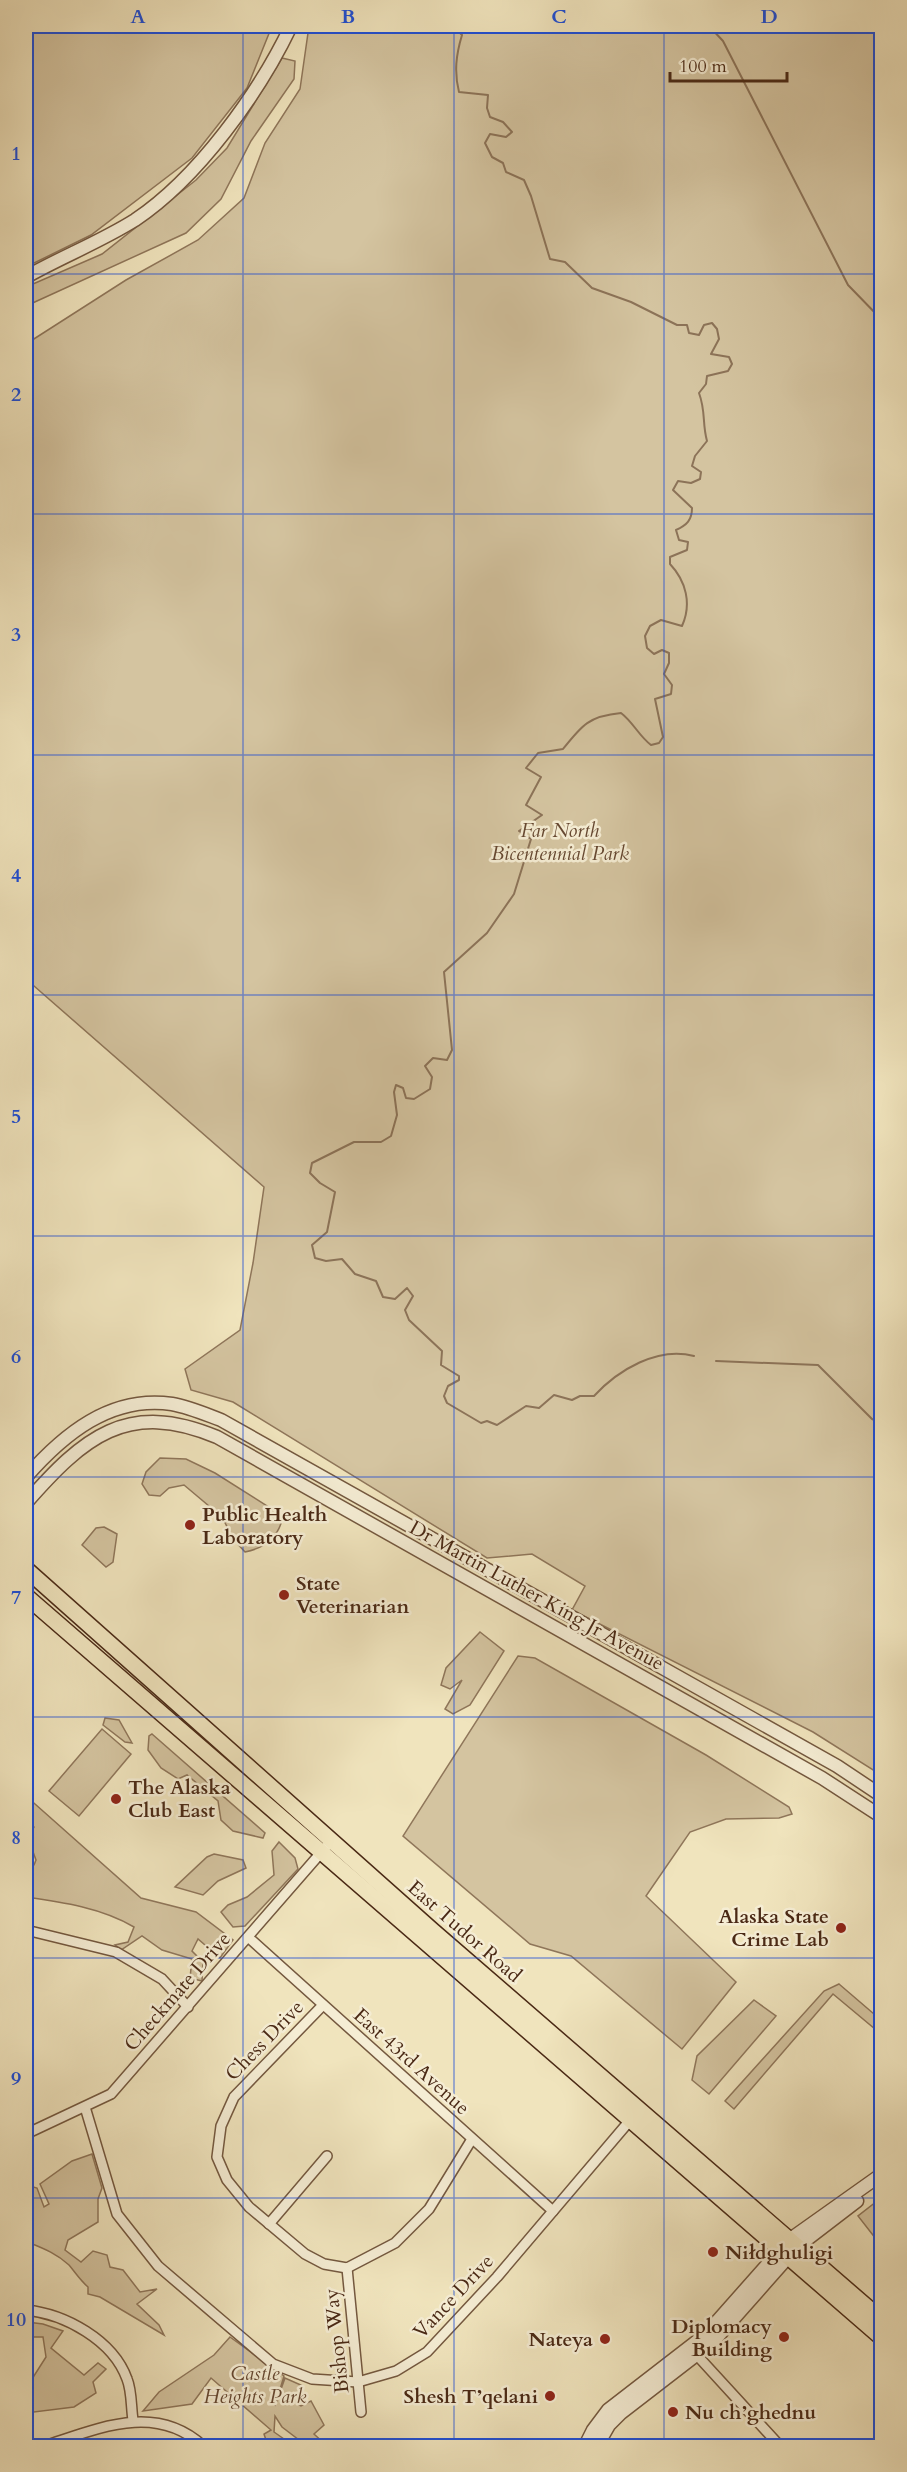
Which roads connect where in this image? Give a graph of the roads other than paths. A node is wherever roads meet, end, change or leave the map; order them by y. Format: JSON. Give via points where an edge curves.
{"nodes":[{"id":1,"x":291,"y":26,"type":"edge"},
{"id":2,"x":26,"y":277,"type":"edge"},
{"id":3,"x":26,"y":1478,"type":"edge"},
{"id":4,"x":26,"y":1503,"type":"edge"},
{"id":5,"x":26,"y":1569,"type":"edge"},
{"id":6,"x":26,"y":1596,"type":"edge"},
{"id":7,"x":882,"y":1796,"type":"edge"},
{"id":8,"x":882,"y":1817,"type":"edge"},
{"id":9,"x":332,"y":1840,"type":"junction"},
{"id":10,"x":321,"y":1853,"type":"junction"},
{"id":11,"x":26,"y":1930,"type":"edge"},
{"id":12,"x":248,"y":1937,"type":"junction"},
{"id":13,"x":323,"y":2005,"type":"junction"},
{"id":14,"x":188,"y":2007,"type":"junction"},
{"id":15,"x":85,"y":2107,"type":"junction"},
{"id":16,"x":634,"y":2116,"type":"junction"},
{"id":17,"x":26,"y":2134,"type":"edge"},
{"id":18,"x":472,"y":2139,"type":"junction"},
{"id":19,"x":327,"y":2156,"type":"dead end"},
{"id":20,"x":882,"y":2174,"type":"edge"},
{"id":21,"x":882,"y":2182,"type":"edge"},
{"id":22,"x":553,"y":2211,"type":"junction"},
{"id":23,"x":268,"y":2224,"type":"junction"},
{"id":24,"x":788,"y":2248,"type":"junction"},
{"id":25,"x":347,"y":2268,"type":"junction"},
{"id":26,"x":26,"y":2310,"type":"edge"},
{"id":27,"x":882,"y":2320,"type":"edge"},
{"id":28,"x":882,"y":2338,"type":"edge"},
{"id":29,"x":694,"y":2352,"type":"junction"},
{"id":30,"x":358,"y":2382,"type":"junction"},
{"id":31,"x":362,"y":2412,"type":"dead end"},
{"id":32,"x":133,"y":2420,"type":"junction"},
{"id":33,"x":44,"y":2446,"type":"edge"},
{"id":34,"x":202,"y":2446,"type":"edge"},
{"id":35,"x":585,"y":2446,"type":"edge"},
{"id":36,"x":597,"y":2446,"type":"edge"},
{"id":37,"x":780,"y":2446,"type":"edge"}],
"edges":[{"from":1,"to":2,"type":"street","via":[[212,150],[162,199],[119,229]]},
{"from":3,"to":7,"type":"street","name":"Dr Martin Luther King Jr Avenue","via":[[52,1447],[79,1426],[112,1410],[171,1404],[221,1420],[837,1766]]},
{"from":4,"to":8,"type":"street","name":"Dr Martin Luther King Jr Avenue","via":[[58,1467],[104,1432],[134,1424],[168,1422],[193,1427],[822,1778]]},
{"from":5,"to":9,"type":"main road","name":"East Tudor Road"},
{"from":6,"to":10,"type":"main road","name":"East Tudor Road"},
{"from":9,"to":10,"type":"street","name":"Checkmate Drive"},
{"from":9,"to":16,"type":"main road","name":"East Tudor Road"},
{"from":10,"to":12,"type":"street","name":"Checkmate Drive"},
{"from":10,"to":16,"type":"main road","name":"East Tudor Road"},
{"from":11,"to":14,"type":"street","via":[[116,1952],[162,1979]]},
{"from":12,"to":13,"type":"street","name":"East 43rd Avenue"},
{"from":12,"to":14,"type":"street","name":"Checkmate Drive"},
{"from":13,"to":18,"type":"street","name":"East 43rd Avenue"},
{"from":13,"to":23,"type":"street","name":"Chess Drive","via":[[234,2097],[221,2126],[217,2157],[227,2180]]},
{"from":14,"to":15,"type":"street","name":"Checkmate Drive","via":[[111,2094]]},
{"from":15,"to":17,"type":"street","name":"Checkmate Drive"},
{"from":15,"to":30,"type":"street","name":"Vance Drive","via":[[117,2214],[158,2266],[273,2364],[312,2379]]},
{"from":16,"to":22,"type":"street","name":"Vance Drive"},
{"from":16,"to":24,"type":"main road","name":"East Tudor Road"},
{"from":18,"to":22,"type":"street","name":"East 43rd Avenue"},
{"from":18,"to":25,"type":"street","via":[[429,2209],[395,2243]]},
{"from":19,"to":23,"type":"street"},
{"from":20,"to":24,"type":"street"},
{"from":21,"to":24,"type":"street"},
{"from":22,"to":30,"type":"street","name":"Vance Drive","via":[[427,2352],[396,2371]]},
{"from":23,"to":25,"type":"street","name":"Chess Drive","via":[[304,2254],[324,2264]]},
{"from":24,"to":27,"type":"main road","name":"East Tudor Road"},
{"from":24,"to":28,"type":"main road","name":"East Tudor Road"},
{"from":24,"to":29,"type":"street","via":[[713,2342]]},
{"from":25,"to":30,"type":"street","name":"Bishop Way"},
{"from":26,"to":32,"type":"street","via":[[54,2314],[80,2326],[109,2351],[127,2379]]},
{"from":29,"to":35,"type":"street","via":[[608,2410]]},
{"from":29,"to":36,"type":"street","via":[[625,2409],[609,2425]]},
{"from":29,"to":37,"type":"street"},
{"from":30,"to":31,"type":"street","name":"Bishop Way"},
{"from":32,"to":33,"type":"street"},
{"from":32,"to":34,"type":"street","via":[[175,2427]]}]}
